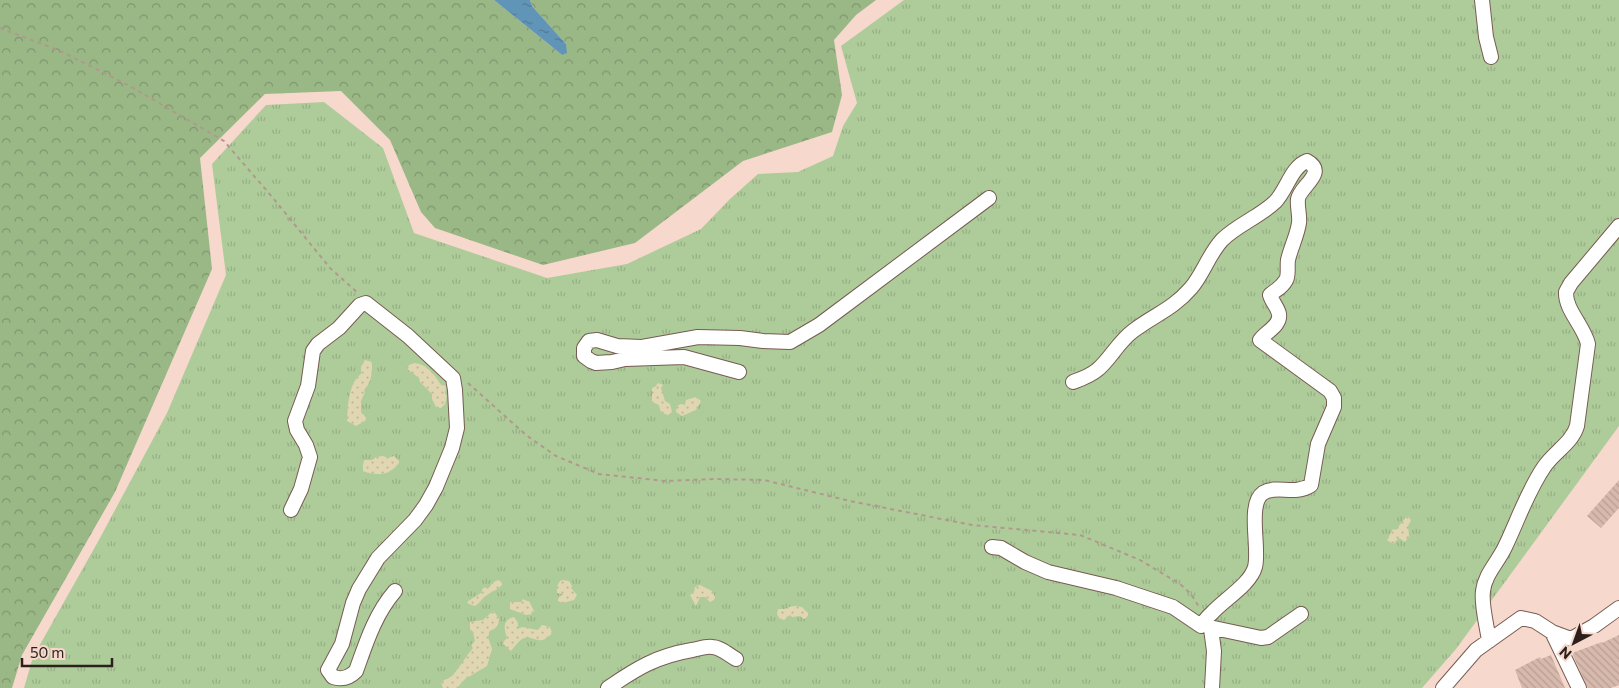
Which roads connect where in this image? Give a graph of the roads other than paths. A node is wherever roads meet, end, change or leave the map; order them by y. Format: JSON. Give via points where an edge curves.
{"nodes":[{"id":1,"x":1482,"y":0,"type":"edge"},
{"id":2,"x":1491,"y":57,"type":"dead end"},
{"id":3,"x":989,"y":198,"type":"dead end"},
{"id":4,"x":1619,"y":226,"type":"edge"},
{"id":5,"x":739,"y":372,"type":"dead end"},
{"id":6,"x":1073,"y":382,"type":"dead end"},
{"id":7,"x":292,"y":510,"type":"dead end"},
{"id":8,"x":992,"y":547,"type":"dead end"},
{"id":9,"x":395,"y":591,"type":"dead end"},
{"id":10,"x":1619,"y":608,"type":"edge"},
{"id":11,"x":1301,"y":614,"type":"dead end"},
{"id":12,"x":1552,"y":632,"type":"junction"},
{"id":13,"x":1489,"y":641,"type":"junction"},
{"id":14,"x":736,"y":659,"type":"dead end"},
{"id":15,"x":608,"y":688,"type":"edge"},
{"id":16,"x":1212,"y":688,"type":"edge"},
{"id":17,"x":1443,"y":688,"type":"edge"},
{"id":18,"x":1579,"y":688,"type":"edge"}],
"edges":[{"from":1,"to":2,"type":"lane"},
{"from":3,"to":5,"type":"lane","via":[[819,325],[790,342],[698,337],[642,347],[617,346],[597,340],[589,341],[584,348],[584,356],[596,363],[684,357]]},
{"from":4,"to":13,"type":"lane","via":[[1566,292],[1568,304],[1588,344],[1577,426],[1572,437],[1538,476],[1505,548],[1484,583],[1482,594]]},
{"from":6,"to":8,"type":"lane","via":[[1099,369],[1132,331],[1181,300],[1221,242],[1274,203],[1299,166],[1307,161],[1311,163],[1315,174],[1298,198],[1299,221],[1286,280],[1279,290],[1270,295],[1278,320],[1260,340],[1330,392],[1334,407],[1318,444],[1310,485],[1303,490],[1263,493],[1259,498],[1255,512],[1257,551],[1253,574],[1210,614],[1202,626],[1173,607],[1116,588],[1048,572],[1001,548]]},
{"from":7,"to":9,"type":"lane","via":[[310,457],[295,420],[308,386],[313,351],[366,303],[414,341],[453,378],[457,428],[452,448],[426,505],[416,520],[378,558],[359,589],[342,644],[328,670],[333,677],[350,677],[356,671],[375,621]]},
{"from":10,"to":12,"type":"lane","via":[[1571,638]]},
{"from":11,"to":16,"type":"lane","via":[[1268,637],[1211,629],[1214,651]]},
{"from":12,"to":13,"type":"lane","via":[[1535,621],[1521,618]]},
{"from":12,"to":18,"type":"lane"},
{"from":13,"to":17,"type":"lane","via":[[1476,650]]},
{"from":14,"to":15,"type":"lane","via":[[712,647],[673,654],[650,662]]}]}
